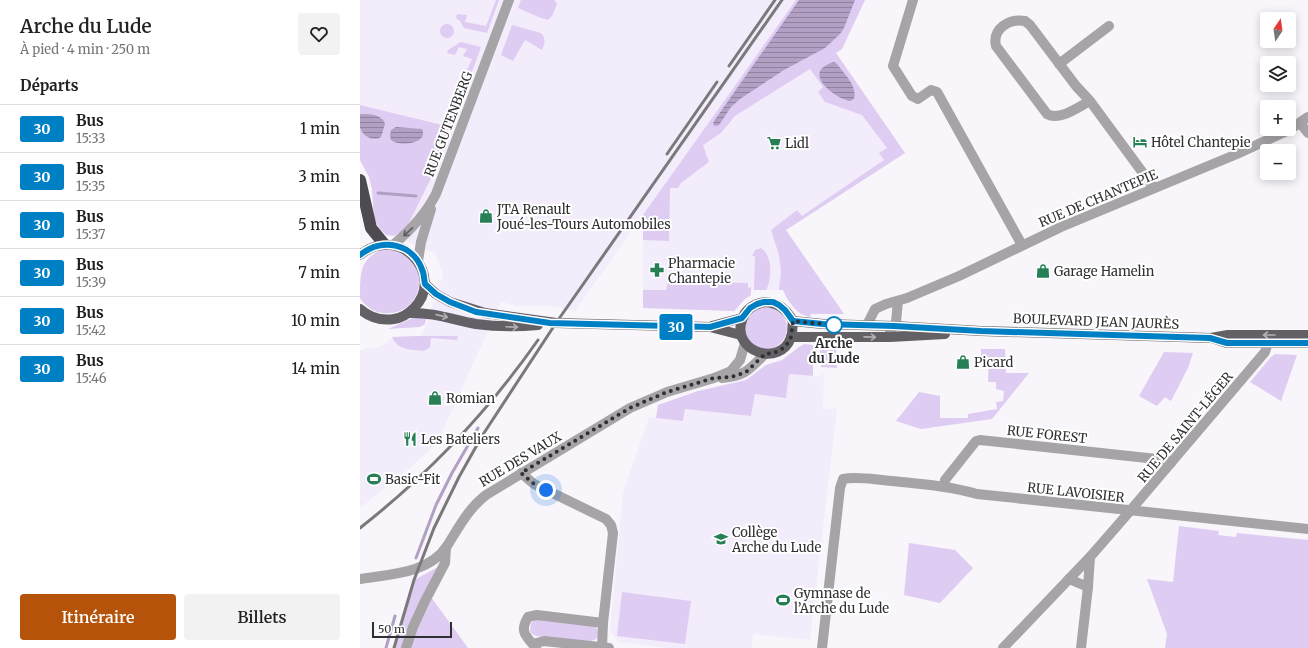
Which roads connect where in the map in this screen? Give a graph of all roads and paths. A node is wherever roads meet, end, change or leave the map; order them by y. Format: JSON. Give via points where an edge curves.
{"nodes":[{"id":1,"x":509,"y":0,"type":"edge"},
{"id":2,"x":913,"y":0,"type":"edge"},
{"id":3,"x":1109,"y":26,"type":"dead end"},
{"id":4,"x":1059,"y":64,"type":"junction"},
{"id":5,"x":1090,"y":101,"type":"junction"},
{"id":6,"x":1304,"y":120,"type":"edge"},
{"id":7,"x":1308,"y":133,"type":"edge"},
{"id":8,"x":360,"y":180,"type":"edge"},
{"id":9,"x":1154,"y":188,"type":"junction"},
{"id":10,"x":436,"y":194,"type":"junction"},
{"id":11,"x":389,"y":245,"type":"junction"},
{"id":12,"x":1022,"y":245,"type":"junction"},
{"id":13,"x":360,"y":255,"type":"edge"},
{"id":14,"x":418,"y":261,"type":"junction"},
{"id":15,"x":425,"y":284,"type":"junction"},
{"id":16,"x":898,"y":301,"type":"junction"},
{"id":17,"x":360,"y":309,"type":"edge"},
{"id":18,"x":409,"y":313,"type":"junction"},
{"id":19,"x":742,"y":318,"type":"junction"},
{"id":20,"x":793,"y":321,"type":"junction"},
{"id":21,"x":550,"y":323,"type":"junction"},
{"id":22,"x":866,"y":326,"type":"junction"},
{"id":23,"x":710,"y":327,"type":"junction"},
{"id":24,"x":890,"y":332,"type":"junction"},
{"id":25,"x":1308,"y":335,"type":"edge"},
{"id":26,"x":791,"y":337,"type":"junction"},
{"id":27,"x":1210,"y":338,"type":"junction"},
{"id":28,"x":743,"y":339,"type":"junction"},
{"id":29,"x":1268,"y":343,"type":"junction"},
{"id":30,"x":1308,"y":343,"type":"edge"},
{"id":31,"x":765,"y":354,"type":"junction"},
{"id":32,"x":714,"y":378,"type":"junction"},
{"id":33,"x":1171,"y":463,"type":"junction"},
{"id":34,"x":521,"y":473,"type":"junction"},
{"id":35,"x":944,"y":487,"type":"junction"},
{"id":36,"x":1132,"y":510,"type":"junction"},
{"id":37,"x":1308,"y":529,"type":"edge"},
{"id":38,"x":446,"y":548,"type":"junction"},
{"id":39,"x":1090,"y":557,"type":"junction"},
{"id":40,"x":360,"y":579,"type":"edge"},
{"id":41,"x":1069,"y":579,"type":"junction"},
{"id":42,"x":1088,"y":587,"type":"junction"},
{"id":43,"x":603,"y":623,"type":"junction"},
{"id":44,"x":534,"y":646,"type":"edge"},
{"id":45,"x":406,"y":648,"type":"edge"},
{"id":46,"x":605,"y":648,"type":"edge"},
{"id":47,"x":822,"y":648,"type":"edge"},
{"id":48,"x":1003,"y":648,"type":"edge"},
{"id":49,"x":1081,"y":648,"type":"edge"}],
"edges":[{"from":1,"to":10,"type":"street","name":"RUE GUTENBERG"},
{"from":2,"to":12,"type":"street","via":[[893,66],[912,96],[918,99],[931,90],[937,92]]},
{"from":3,"to":4,"type":"street"},
{"from":4,"to":5,"type":"street"},
{"from":4,"to":5,"type":"street","via":[[1025,21],[1014,20],[1005,24],[996,37],[996,46],[1047,114],[1063,115]]},
{"from":5,"to":9,"type":"street"},
{"from":6,"to":7,"type":"street"},
{"from":6,"to":9,"type":"street","name":"RUE DE CHANTEPIE","via":[[1289,130],[1237,154]]},
{"from":8,"to":11,"type":"highway","via":[[370,228]]},
{"from":9,"to":12,"type":"street","name":"RUE DE CHANTEPIE"},
{"from":10,"to":11,"type":"street","name":"RUE GUTENBERG","one_way":true,"via":[[416,224]]},
{"from":10,"to":14,"type":"street","via":[[421,242]]},
{"from":11,"to":13,"type":"main road","via":[[375,246]]},
{"from":11,"to":14,"type":"main road","via":[[402,247]]},
{"from":12,"to":16,"type":"street","name":"RUE DE CHANTEPIE","via":[[959,276]]},
{"from":14,"to":15,"type":"main road"},
{"from":15,"to":18,"type":"main road","via":[[417,305]]},
{"from":15,"to":21,"type":"main road","via":[[450,302],[476,312]]},
{"from":16,"to":22,"type":"street","name":"RUE DE CHANTEPIE","via":[[875,309]]},
{"from":16,"to":24,"type":"street","via":[[896,322]]},
{"from":17,"to":18,"type":"main road","via":[[365,314],[381,320],[399,318]]},
{"from":18,"to":21,"type":"main road","one_way":true,"via":[[422,312],[491,326],[519,327]]},
{"from":19,"to":20,"type":"main road","via":[[757,304],[773,302],[785,310]]},
{"from":19,"to":23,"type":"main road"},
{"from":19,"to":28,"type":"main road","via":[[740,327]]},
{"from":20,"to":22,"type":"main road","name":"BOULEVARD JEAN JAURÈS"},
{"from":20,"to":26,"type":"main road"},
{"from":21,"to":23,"type":"main road"},
{"from":22,"to":24,"type":"main road","name":"BOULEVARD JEAN JAURÈS"},
{"from":23,"to":28,"type":"main road"},
{"from":26,"to":24,"type":"main road","name":"BOULEVARD JEAN JAURÈS","one_way":true},
{"from":24,"to":27,"type":"main road","name":"BOULEVARD JEAN JAURÈS","via":[[981,331]]},
{"from":25,"to":27,"type":"main road","name":"BOULEVARD JEAN JAURÈS","one_way":true,"via":[[1228,335]]},
{"from":26,"to":31,"type":"main road","via":[[781,350]]},
{"from":27,"to":29,"type":"main road","name":"BOULEVARD JEAN JAURÈS","via":[[1227,343]]},
{"from":28,"to":31,"type":"main road","via":[[750,348]]},
{"from":28,"to":32,"type":"street","name":"RUE DES VAUX","via":[[740,360],[735,367]]},
{"from":29,"to":30,"type":"main road","name":"BOULEVARD JEAN JAURÈS"},
{"from":29,"to":33,"type":"street","name":"RUE DE SAINT-LÉGER","via":[[1265,352]]},
{"from":31,"to":32,"type":"street","name":"RUE DES VAUX","via":[[746,372],[731,377]]},
{"from":32,"to":34,"type":"street","name":"RUE DES VAUX","via":[[667,392],[630,408]]},
{"from":33,"to":35,"type":"street","name":"RUE FOREST","via":[[1166,460],[980,440],[976,441],[945,480]]},
{"from":33,"to":36,"type":"street","name":"RUE DE SAINT-LÉGER"},
{"from":34,"to":38,"type":"street","name":"RUE DES VAUX","via":[[476,502]]},
{"from":34,"to":43,"type":"street","via":[[534,484],[606,519],[611,525],[614,533]]},
{"from":35,"to":36,"type":"street","name":"RUE LAVOISIER","via":[[977,494]]},
{"from":35,"to":47,"type":"street","name":"RUE LAVOISIER","via":[[843,478]]},
{"from":36,"to":37,"type":"street","name":"RUE LAVOISIER"},
{"from":36,"to":39,"type":"street","name":"RUE DE SAINT-LÉGER"},
{"from":38,"to":40,"type":"street","name":"RUE DES VAUX","via":[[433,561],[419,568]]},
{"from":38,"to":45,"type":"street","via":[[445,563],[425,600]]},
{"from":39,"to":41,"type":"street","name":"RUE DE SAINT-LÉGER"},
{"from":39,"to":42,"type":"street"},
{"from":41,"to":42,"type":"street"},
{"from":41,"to":48,"type":"street","name":"RUE DE SAINT-LÉGER"},
{"from":42,"to":49,"type":"street"},
{"from":43,"to":44,"type":"street","via":[[537,615],[528,617],[523,625],[523,632]]},
{"from":43,"to":46,"type":"street"},
{"from":44,"to":46,"type":"street","via":[[544,641]]}]}
